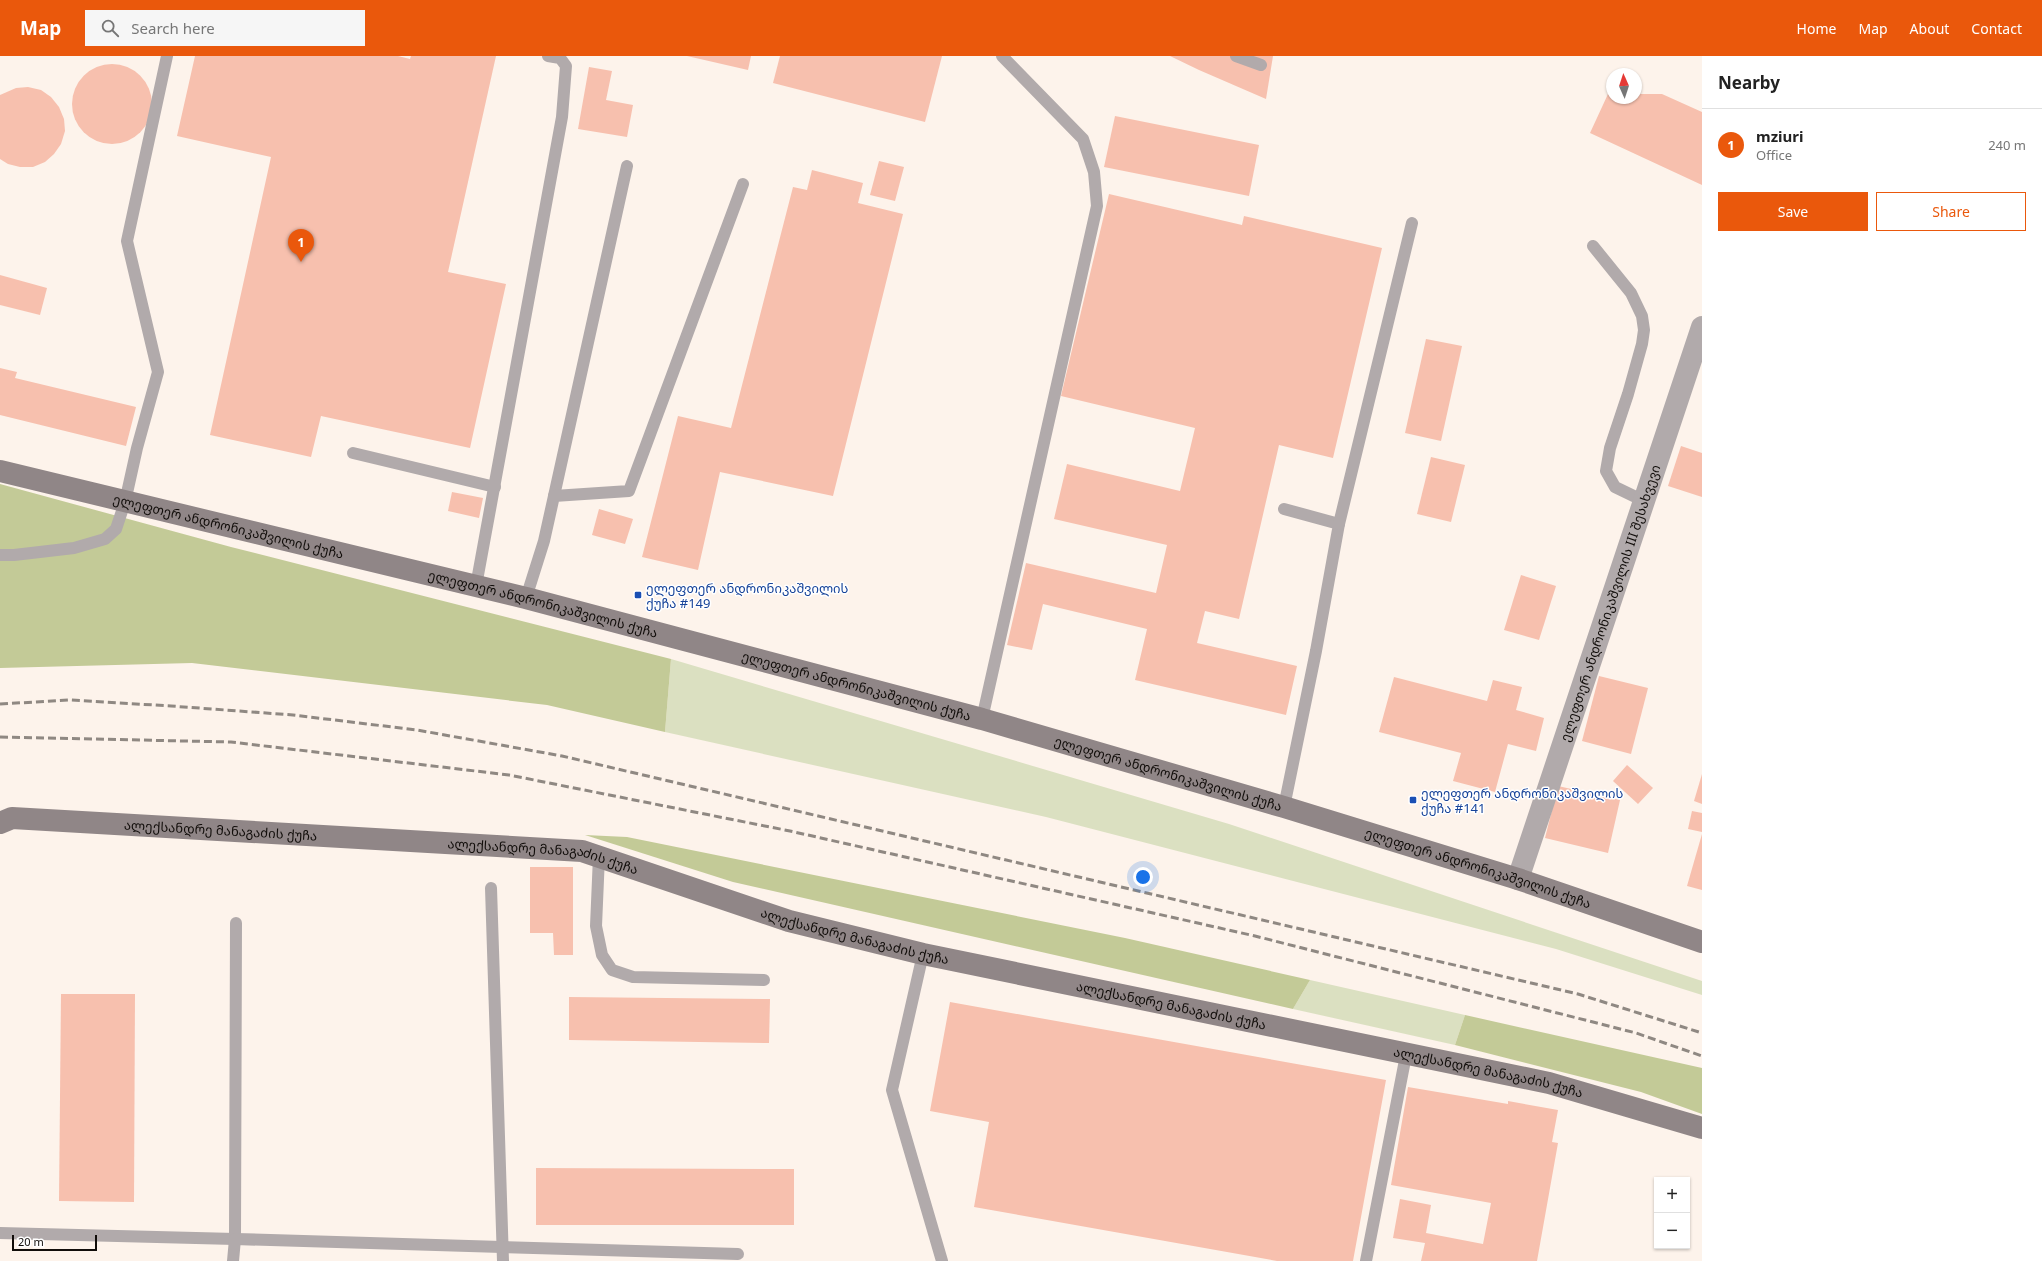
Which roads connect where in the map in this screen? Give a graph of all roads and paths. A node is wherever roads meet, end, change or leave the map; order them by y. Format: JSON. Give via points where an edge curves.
{"nodes":[{"id":1,"x":166,"y":56,"type":"edge"},
{"id":2,"x":548,"y":56,"type":"edge"},
{"id":3,"x":1002,"y":56,"type":"edge"},
{"id":4,"x":1236,"y":56,"type":"edge"},
{"id":5,"x":1261,"y":65,"type":"dead end"},
{"id":6,"x":627,"y":166,"type":"dead end"},
{"id":7,"x":743,"y":184,"type":"dead end"},
{"id":8,"x":1412,"y":223,"type":"dead end"},
{"id":9,"x":1593,"y":246,"type":"dead end"},
{"id":10,"x":1702,"y":327,"type":"edge"},
{"id":11,"x":353,"y":453,"type":"dead end"},
{"id":12,"x":0,"y":471,"type":"edge"},
{"id":13,"x":495,"y":487,"type":"junction"},
{"id":14,"x":554,"y":496,"type":"junction"},
{"id":15,"x":1644,"y":501,"type":"junction"},
{"id":16,"x":125,"y":502,"type":"junction"},
{"id":17,"x":1284,"y":509,"type":"dead end"},
{"id":18,"x":1339,"y":524,"type":"junction"},
{"id":19,"x":0,"y":554,"type":"edge"},
{"id":20,"x":476,"y":586,"type":"junction"},
{"id":21,"x":526,"y":598,"type":"junction"},
{"id":22,"x":982,"y":719,"type":"junction"},
{"id":23,"x":1284,"y":807,"type":"junction"},
{"id":24,"x":0,"y":823,"type":"edge"},
{"id":25,"x":599,"y":856,"type":"junction"},
{"id":26,"x":1518,"y":879,"type":"junction"},
{"id":27,"x":490,"y":888,"type":"dead end"},
{"id":28,"x":236,"y":923,"type":"dead end"},
{"id":29,"x":1702,"y":942,"type":"edge"},
{"id":30,"x":923,"y":954,"type":"junction"},
{"id":31,"x":764,"y":980,"type":"dead end"},
{"id":32,"x":1406,"y":1054,"type":"junction"},
{"id":33,"x":1702,"y":1128,"type":"edge"},
{"id":34,"x":0,"y":1233,"type":"edge"},
{"id":35,"x":235,"y":1239,"type":"junction"},
{"id":36,"x":502,"y":1247,"type":"junction"},
{"id":37,"x":738,"y":1254,"type":"dead end"},
{"id":38,"x":233,"y":1261,"type":"edge"},
{"id":39,"x":503,"y":1261,"type":"edge"},
{"id":40,"x":942,"y":1261,"type":"edge"},
{"id":41,"x":1366,"y":1261,"type":"edge"}],
"edges":[{"from":1,"to":16,"type":"lane","via":[[127,241],[158,372]]},
{"from":2,"to":13,"type":"lane","via":[[560,58],[566,66],[562,117]]},
{"from":3,"to":22,"type":"lane","via":[[1083,139],[1094,172],[1097,206]]},
{"from":4,"to":5,"type":"lane"},
{"from":6,"to":14,"type":"lane"},
{"from":7,"to":14,"type":"lane","via":[[629,491]]},
{"from":8,"to":18,"type":"lane"},
{"from":9,"to":15,"type":"lane","via":[[1630,293],[1642,316],[1642,344],[1610,448],[1606,471],[1615,487]]},
{"from":10,"to":15,"type":"street","name":"ელეფთერ ანდრონიკაშვილის III შესახვევი"},
{"from":11,"to":13,"type":"lane"},
{"from":12,"to":16,"type":"main road","name":"ელეფთერ ანდრონიკაშვილის ქუჩა"},
{"from":13,"to":20,"type":"lane"},
{"from":14,"to":21,"type":"lane","via":[[544,541]]},
{"from":15,"to":26,"type":"street","name":"ელეფთერ ანდრონიკაშვილის III შესახვევი"},
{"from":16,"to":19,"type":"lane","via":[[116,530],[105,539],[74,548]]},
{"from":16,"to":20,"type":"main road","name":"ელეფთერ ანდრონიკაშვილის ქუჩა"},
{"from":17,"to":18,"type":"lane"},
{"from":18,"to":23,"type":"lane"},
{"from":20,"to":21,"type":"main road","name":"ელეფთერ ანდრონიკაშვილის ქუჩა"},
{"from":21,"to":22,"type":"main road","name":"ელეფთერ ანდრონიკაშვილის ქუჩა"},
{"from":22,"to":23,"type":"main road","name":"ელეფთერ ანდრონიკაშვილის ქუჩა"},
{"from":23,"to":26,"type":"main road","name":"ელეფთერ ანდრონიკაშვილის ქუჩა"},
{"from":24,"to":25,"type":"main road","name":"ალექსანდრე მანაგაძის ქუჩა","via":[[12,818],[582,851]]},
{"from":25,"to":30,"type":"main road","name":"ალექსანდრე მანაგაძის ქუჩა","via":[[789,921]]},
{"from":25,"to":31,"type":"lane","via":[[596,926],[602,955],[612,970],[633,977]]},
{"from":26,"to":29,"type":"main road","name":"ელეფთერ ანდრონიკაშვილის ქუჩა"},
{"from":27,"to":36,"type":"lane"},
{"from":28,"to":35,"type":"lane"},
{"from":30,"to":32,"type":"main road","name":"ალექსანდრე მანაგაძის ქუჩა"},
{"from":30,"to":40,"type":"lane","via":[[892,1090]]},
{"from":32,"to":33,"type":"main road","name":"ალექსანდრე მანაგაძის ქუჩა","via":[[1549,1083]]},
{"from":32,"to":41,"type":"lane"},
{"from":34,"to":35,"type":"lane"},
{"from":35,"to":36,"type":"lane"},
{"from":35,"to":38,"type":"lane"},
{"from":36,"to":37,"type":"lane"},
{"from":36,"to":39,"type":"lane"}]}
